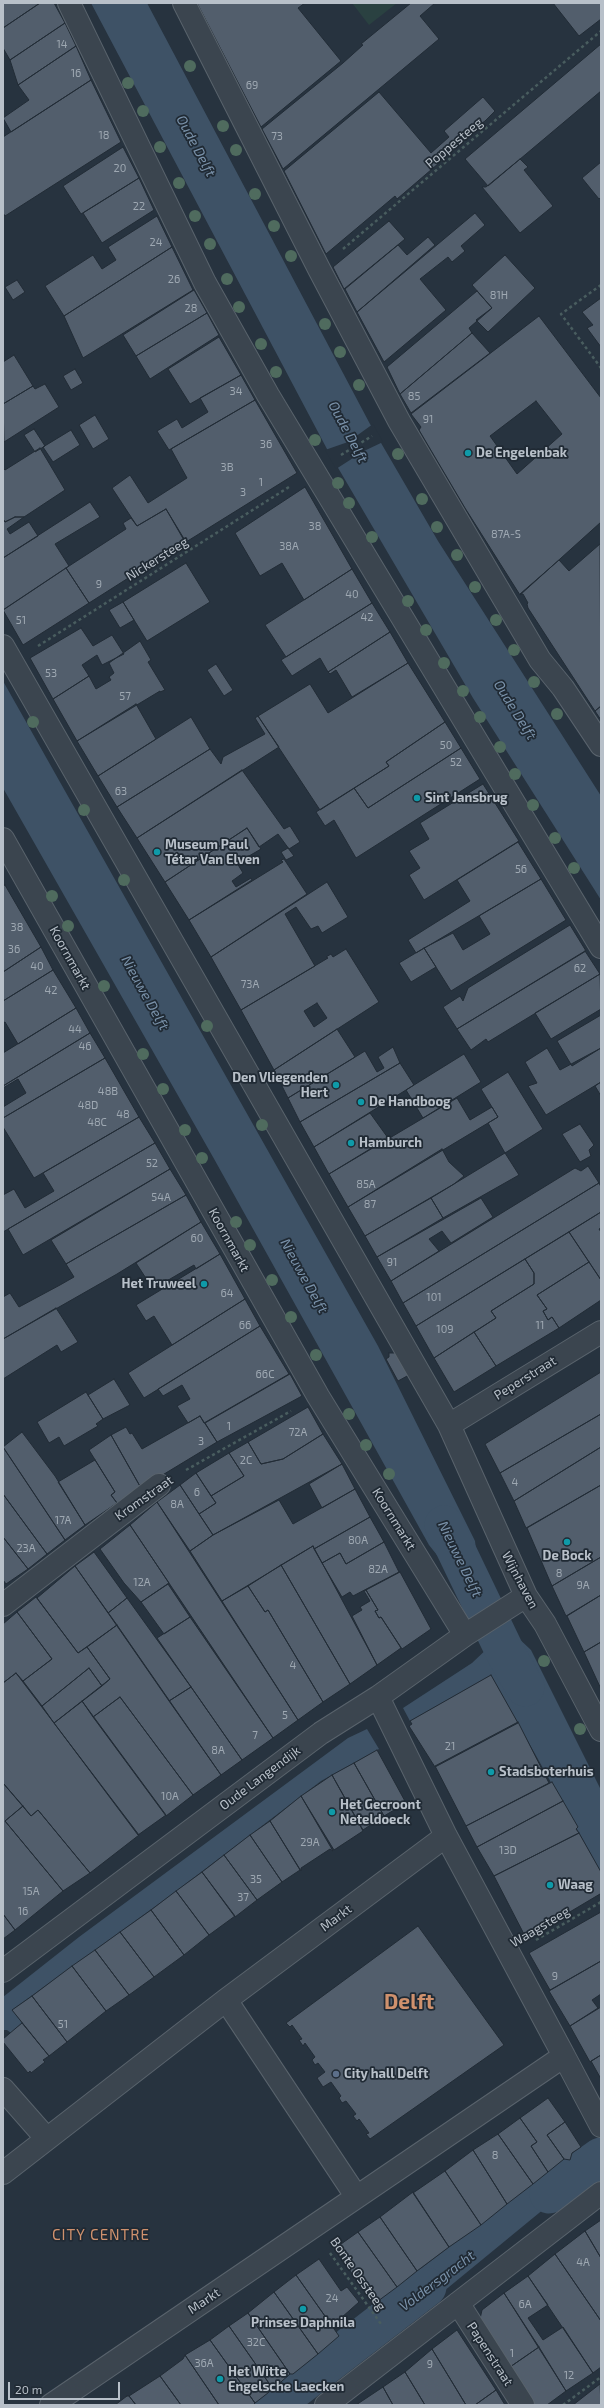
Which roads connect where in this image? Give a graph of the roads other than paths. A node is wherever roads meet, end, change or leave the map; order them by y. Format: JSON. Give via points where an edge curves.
{"nodes":[{"id":1,"x":69,"y":3,"type":"edge"},
{"id":2,"x":184,"y":3,"type":"edge"},
{"id":3,"x":7,"y":654,"type":"edge"},
{"id":4,"x":601,"y":745,"type":"edge"},
{"id":5,"x":3,"y":839,"type":"edge"},
{"id":6,"x":601,"y":947,"type":"edge"},
{"id":7,"x":601,"y":1332,"type":"edge"},
{"id":8,"x":449,"y":1425,"type":"junction"},
{"id":9,"x":158,"y":1485,"type":"road end"},
{"id":10,"x":518,"y":1602,"type":"junction"},
{"id":11,"x":3,"y":1604,"type":"edge"},
{"id":12,"x":465,"y":1634,"type":"junction"},
{"id":13,"x":382,"y":1704,"type":"junction"},
{"id":14,"x":601,"y":1730,"type":"edge"},
{"id":15,"x":446,"y":1836,"type":"junction"},
{"id":16,"x":3,"y":1971,"type":"edge"},
{"id":17,"x":226,"y":2000,"type":"junction"},
{"id":18,"x":564,"y":2056,"type":"junction"},
{"id":19,"x":3,"y":2089,"type":"edge"},
{"id":20,"x":601,"y":2126,"type":"edge"},
{"id":21,"x":47,"y":2139,"type":"junction"},
{"id":22,"x":3,"y":2173,"type":"edge"},
{"id":23,"x":601,"y":2193,"type":"edge"},
{"id":24,"x":356,"y":2196,"type":"junction"},
{"id":25,"x":458,"y":2303,"type":"junction"},
{"id":26,"x":51,"y":2405,"type":"edge"},
{"id":27,"x":326,"y":2405,"type":"edge"},
{"id":28,"x":523,"y":2405,"type":"edge"}],
"edges":[{"from":1,"to":6,"type":"street","via":[[205,283],[312,472]]},
{"from":2,"to":4,"type":"street","via":[[399,421],[536,653]]},
{"from":3,"to":8,"type":"street"},
{"from":5,"to":12,"type":"street","name":"Koornmarkt","via":[[318,1396]]},
{"from":7,"to":8,"type":"street","name":"Peperstraat"},
{"from":8,"to":10,"type":"street","name":"Wijnhaven"},
{"from":9,"to":11,"type":"street","name":"Kromstraat"},
{"from":10,"to":12,"type":"street","name":"Oude Langendijk"},
{"from":10,"to":14,"type":"street","name":"Wijnhaven","via":[[545,1624]]},
{"from":12,"to":13,"type":"street","name":"Oude Langendijk"},
{"from":13,"to":15,"type":"street"},
{"from":13,"to":16,"type":"street","name":"Oude Langendijk","via":[[321,1733]]},
{"from":15,"to":17,"type":"street","name":"Markt"},
{"from":15,"to":18,"type":"street"},
{"from":17,"to":21,"type":"street","name":"Markt"},
{"from":17,"to":24,"type":"street"},
{"from":18,"to":20,"type":"street"},
{"from":18,"to":24,"type":"street","name":"Markt"},
{"from":19,"to":21,"type":"street"},
{"from":21,"to":22,"type":"street","name":"Markt"},
{"from":23,"to":25,"type":"street"},
{"from":24,"to":26,"type":"street","name":"Markt"},
{"from":25,"to":27,"type":"street"},
{"from":25,"to":28,"type":"street","name":"Papenstraat"}]}
